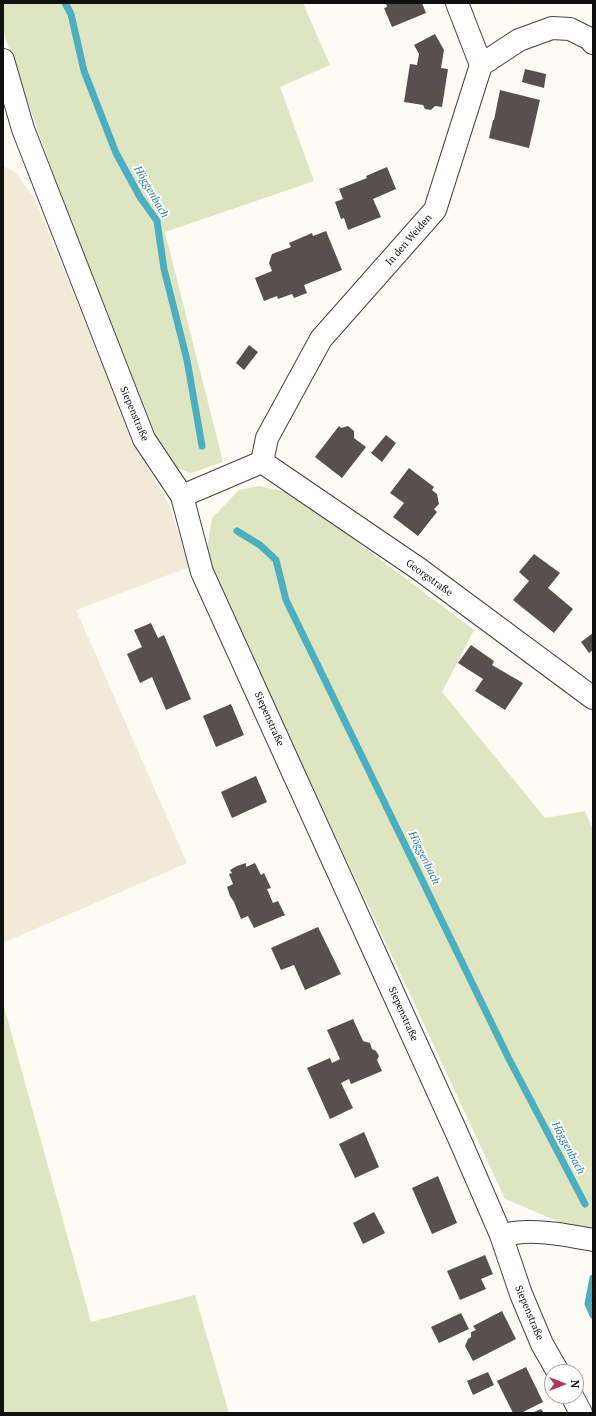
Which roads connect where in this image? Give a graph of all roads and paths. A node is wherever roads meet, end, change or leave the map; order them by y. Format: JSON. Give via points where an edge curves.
{"nodes":[{"id":1,"x":457,"y":3,"type":"edge"},
{"id":2,"x":593,"y":42,"type":"edge"},
{"id":3,"x":3,"y":60,"type":"edge"},
{"id":4,"x":481,"y":65,"type":"junction"},
{"id":5,"x":262,"y":462,"type":"junction"},
{"id":6,"x":182,"y":496,"type":"junction"},
{"id":7,"x":593,"y":698,"type":"edge"},
{"id":8,"x":501,"y":1235,"type":"junction"},
{"id":9,"x":593,"y":1240,"type":"edge"},
{"id":10,"x":553,"y":1364,"type":"edge"},
{"id":11,"x":576,"y":1404,"type":"edge"},
{"id":12,"x":581,"y":1413,"type":"edge"}],
"edges":[{"from":1,"to":4,"type":"street"},
{"from":2,"to":4,"type":"street","via":[[570,29],[552,28],[519,40]]},
{"from":3,"to":6,"type":"street","name":"Siepenstraße","via":[[23,129],[144,439]]},
{"from":4,"to":5,"type":"street","name":"In den Weiden","via":[[435,210],[321,339],[267,438]]},
{"from":5,"to":6,"type":"street"},
{"from":5,"to":7,"type":"street","name":"Georgstraße","via":[[419,569]]},
{"from":6,"to":8,"type":"street","name":"Siepenstraße","via":[[202,572]]},
{"from":8,"to":9,"type":"street","via":[[525,1232]]},
{"from":8,"to":10,"type":"street","name":"Siepenstraße","via":[[521,1294]]},
{"from":11,"to":12,"type":"street"}]}
